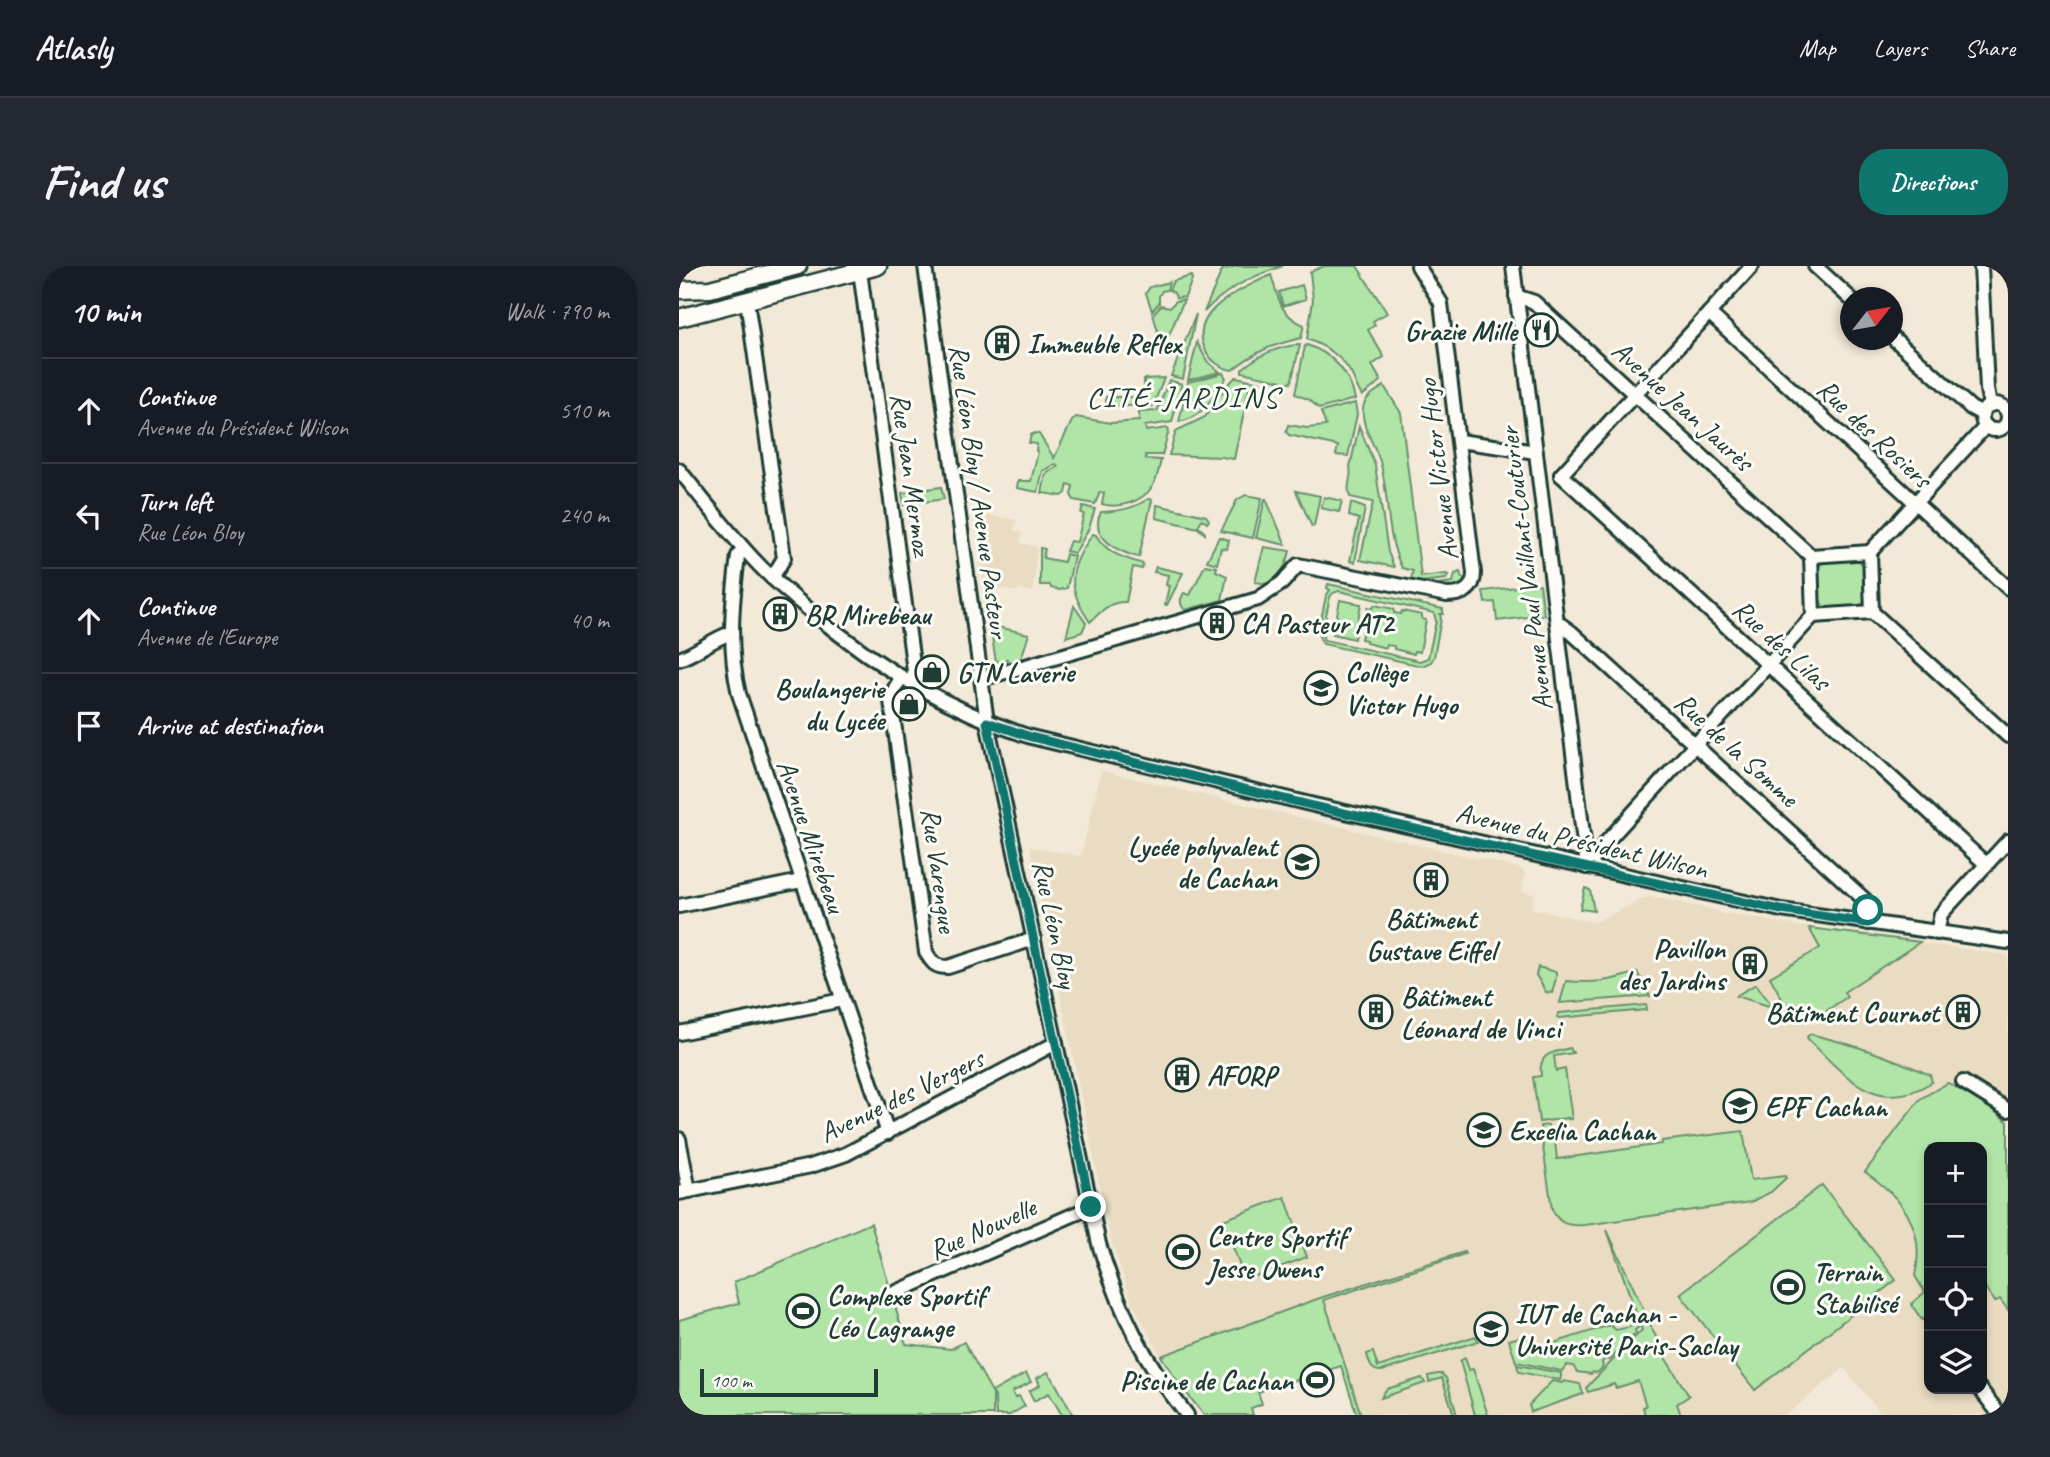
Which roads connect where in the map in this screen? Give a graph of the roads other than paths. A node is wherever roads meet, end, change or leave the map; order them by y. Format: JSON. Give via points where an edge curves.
{"nodes":[{"id":1,"x":798,"y":266,"type":"edge"},
{"id":2,"x":878,"y":266,"type":"edge"},
{"id":3,"x":925,"y":266,"type":"edge"},
{"id":4,"x":1418,"y":266,"type":"edge"},
{"id":5,"x":1514,"y":266,"type":"edge"},
{"id":6,"x":1752,"y":266,"type":"edge"},
{"id":7,"x":1815,"y":266,"type":"edge"},
{"id":8,"x":1981,"y":266,"type":"edge"},
{"id":9,"x":860,"y":271,"type":"junction"},
{"id":10,"x":1840,"y":289,"type":"edge"},
{"id":11,"x":679,"y":290,"type":"edge"},
{"id":12,"x":1516,"y":296,"type":"junction"},
{"id":13,"x":747,"y":301,"type":"junction"},
{"id":14,"x":1709,"y":313,"type":"junction"},
{"id":15,"x":679,"y":318,"type":"edge"},
{"id":16,"x":1903,"y":347,"type":"edge"},
{"id":17,"x":1636,"y":394,"type":"junction"},
{"id":18,"x":1998,"y":416,"type":"edge"},
{"id":19,"x":1459,"y":441,"type":"junction"},
{"id":20,"x":2008,"y":441,"type":"edge"},
{"id":21,"x":1536,"y":452,"type":"junction"},
{"id":22,"x":679,"y":470,"type":"edge"},
{"id":23,"x":1561,"y":475,"type":"junction"},
{"id":24,"x":1539,"y":478,"type":"junction"},
{"id":25,"x":1916,"y":503,"type":"junction"},
{"id":26,"x":743,"y":549,"type":"junction"},
{"id":27,"x":1870,"y":552,"type":"junction"},
{"id":28,"x":1811,"y":556,"type":"junction"},
{"id":29,"x":772,"y":578,"type":"junction"},
{"id":30,"x":2008,"y":588,"type":"edge"},
{"id":31,"x":1872,"y":612,"type":"junction"},
{"id":32,"x":1813,"y":616,"type":"junction"},
{"id":33,"x":1557,"y":622,"type":"junction"},
{"id":34,"x":731,"y":634,"type":"junction"},
{"id":35,"x":679,"y":659,"type":"edge"},
{"id":36,"x":1769,"y":665,"type":"junction"},
{"id":37,"x":981,"y":679,"type":"junction"},
{"id":38,"x":906,"y":681,"type":"junction"},
{"id":39,"x":987,"y":722,"type":"junction"},
{"id":40,"x":2008,"y":736,"type":"edge"},
{"id":41,"x":1696,"y":744,"type":"junction"},
{"id":42,"x":2008,"y":841,"type":"edge"},
{"id":43,"x":1987,"y":865,"type":"junction"},
{"id":44,"x":1587,"y":867,"type":"junction"},
{"id":45,"x":801,"y":881,"type":"junction"},
{"id":46,"x":679,"y":906,"type":"edge"},
{"id":47,"x":1868,"y":923,"type":"junction"},
{"id":48,"x":1937,"y":933,"type":"junction"},
{"id":49,"x":1034,"y":939,"type":"junction"},
{"id":50,"x":2008,"y":943,"type":"edge"},
{"id":51,"x":842,"y":1000,"type":"junction"},
{"id":52,"x":679,"y":1033,"type":"edge"},
{"id":53,"x":1056,"y":1043,"type":"junction"},
{"id":54,"x":1963,"y":1082,"type":"dead end"},
{"id":55,"x":2008,"y":1110,"type":"edge"},
{"id":56,"x":888,"y":1133,"type":"junction"},
{"id":57,"x":679,"y":1139,"type":"edge"},
{"id":58,"x":684,"y":1192,"type":"edge"},
{"id":59,"x":1091,"y":1207,"type":"junction"},
{"id":60,"x":892,"y":1294,"type":"dead end"},
{"id":61,"x":1984,"y":1394,"type":"edge"},
{"id":62,"x":1187,"y":1415,"type":"edge"},
{"id":63,"x":2000,"y":1415,"type":"edge"}],
"edges":[{"from":1,"to":11,"type":"main road","via":[[710,289]]},
{"from":2,"to":9,"type":"main road"},
{"from":3,"to":37,"type":"street","name":"Rue Léon Bloy / Avenue Pasteur"},
{"from":4,"to":19,"type":"street","name":"Avenue Victor Hugo","via":[[1441,303]]},
{"from":5,"to":12,"type":"street","name":"Avenue Paul Vaillant-Couturier"},
{"from":6,"to":14,"type":"street"},
{"from":7,"to":10,"type":"street"},
{"from":8,"to":18,"type":"street","via":[[1987,389]]},
{"from":9,"to":13,"type":"main road"},
{"from":9,"to":38,"type":"street","name":"Rue Jean Mermoz","via":[[914,671]]},
{"from":12,"to":17,"type":"street","name":"Avenue Jean Jaurès","via":[[1534,302]]},
{"from":12,"to":21,"type":"street","name":"Avenue Paul Vaillant-Couturier"},
{"from":13,"to":15,"type":"main road"},
{"from":13,"to":29,"type":"street","via":[[785,558]]},
{"from":14,"to":17,"type":"street"},
{"from":14,"to":25,"type":"street","name":"Rue des Rosiers"},
{"from":16,"to":18,"type":"street","via":[[1971,408]]},
{"from":17,"to":23,"type":"street"},
{"from":17,"to":28,"type":"street","name":"Avenue Jean Jaurès"},
{"from":18,"to":20,"type":"street"},
{"from":18,"to":25,"type":"street"},
{"from":19,"to":21,"type":"street"},
{"from":19,"to":37,"type":"street","name":"Avenue Victor Hugo","via":[[1474,573],[1472,585],[1458,595],[1298,565],[1258,599]]},
{"from":21,"to":24,"type":"street","name":"Avenue Paul Vaillant-Couturier"},
{"from":22,"to":26,"type":"street","name":"Avenue du Président Wilson"},
{"from":23,"to":24,"type":"street"},
{"from":23,"to":36,"type":"street","name":"Rue des Lilas"},
{"from":24,"to":33,"type":"street","name":"Avenue Paul Vaillant-Couturier"},
{"from":25,"to":27,"type":"street"},
{"from":25,"to":30,"type":"street","name":"Rue des Rosiers"},
{"from":26,"to":29,"type":"street","name":"Avenue du Président Wilson"},
{"from":26,"to":34,"type":"street","name":"Avenue Mirebeau","via":[[738,556]]},
{"from":27,"to":28,"type":"street"},
{"from":27,"to":31,"type":"street"},
{"from":28,"to":32,"type":"street"},
{"from":29,"to":38,"type":"street","name":"Avenue du Président Wilson","via":[[852,645]]},
{"from":31,"to":32,"type":"street"},
{"from":31,"to":40,"type":"street"},
{"from":32,"to":36,"type":"street"},
{"from":33,"to":41,"type":"street","name":"Rue de la Somme"},
{"from":33,"to":44,"type":"street","name":"Avenue Paul Vaillant-Couturier"},
{"from":34,"to":35,"type":"street"},
{"from":34,"to":45,"type":"street","name":"Avenue Mirebeau","via":[[739,694]]},
{"from":36,"to":41,"type":"street"},
{"from":36,"to":43,"type":"street","name":"Rue des Lilas"},
{"from":37,"to":39,"type":"street","name":"Rue Léon Bloy / Avenue Pasteur"},
{"from":38,"to":39,"type":"street","name":"Avenue du Président Wilson"},
{"from":38,"to":49,"type":"street","name":"Rue Varengue","via":[[895,688],[891,701],[926,952],[932,963],[948,967]]},
{"from":39,"to":44,"type":"street","name":"Avenue du Président Wilson","via":[[1098,754]]},
{"from":39,"to":49,"type":"street","name":"Rue Léon Bloy"},
{"from":41,"to":44,"type":"street"},
{"from":41,"to":47,"type":"street","name":"Rue de la Somme","via":[[1865,900]]},
{"from":42,"to":43,"type":"street"},
{"from":43,"to":48,"type":"street","via":[[1941,914]]},
{"from":44,"to":47,"type":"street","name":"Avenue du Président Wilson","via":[[1781,910]]},
{"from":45,"to":46,"type":"street"},
{"from":45,"to":51,"type":"street","name":"Avenue Mirebeau"},
{"from":47,"to":48,"type":"street","name":"Avenue du Président Wilson"},
{"from":48,"to":50,"type":"street","name":"Avenue du Président Wilson"},
{"from":49,"to":53,"type":"street","name":"Rue Léon Bloy"},
{"from":51,"to":52,"type":"street"},
{"from":51,"to":56,"type":"street","name":"Avenue Mirebeau"},
{"from":53,"to":56,"type":"street","name":"Avenue des Vergers"},
{"from":53,"to":59,"type":"street","name":"Rue Léon Bloy"},
{"from":54,"to":55,"type":"street"},
{"from":56,"to":58,"type":"street","name":"Avenue des Vergers","via":[[811,1166]]},
{"from":57,"to":58,"type":"street"},
{"from":59,"to":60,"type":"street","name":"Rue Nouvelle"},
{"from":59,"to":62,"type":"street","name":"Rue Léon Bloy","via":[[1105,1264],[1127,1323]]},
{"from":61,"to":63,"type":"street"}]}
